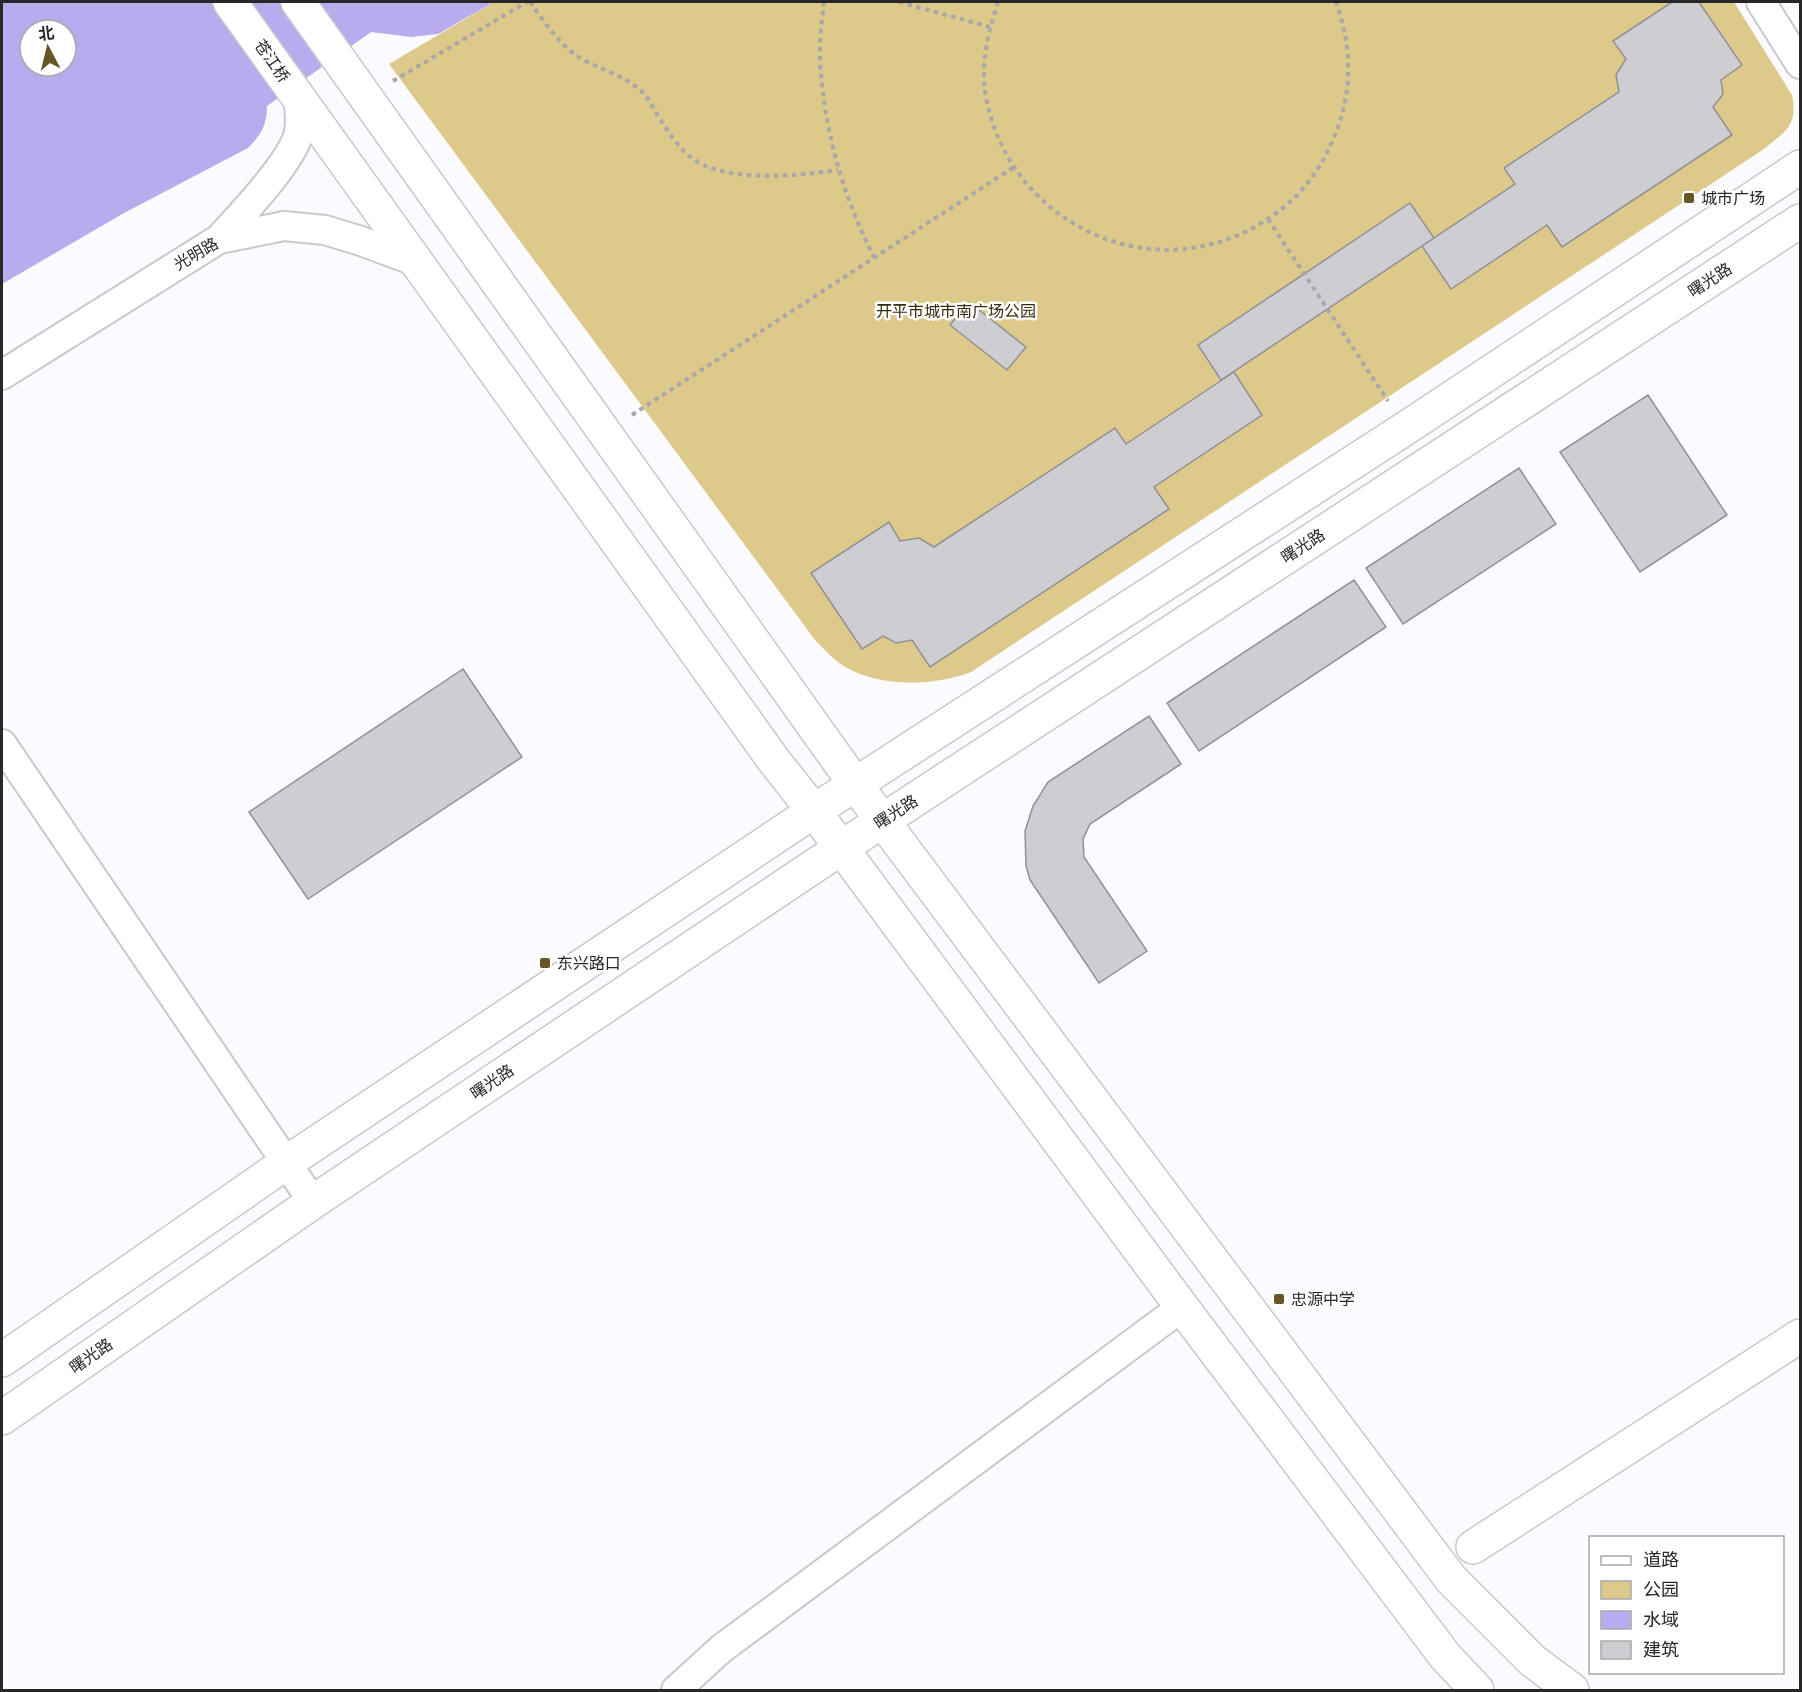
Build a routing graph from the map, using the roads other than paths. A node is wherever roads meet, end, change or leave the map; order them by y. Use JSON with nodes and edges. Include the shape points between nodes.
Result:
{"nodes":[{"id":1,"x":230,"y":2,"type":"edge"},
{"id":2,"x":298,"y":2,"type":"edge"},
{"id":3,"x":1761,"y":2,"type":"edge"},
{"id":4,"x":1800,"y":64,"type":"edge"},
{"id":5,"x":307,"y":110,"type":"junction"},
{"id":6,"x":1800,"y":167,"type":"edge"},
{"id":7,"x":1800,"y":221,"type":"edge"},
{"id":8,"x":219,"y":239,"type":"junction"},
{"id":9,"x":415,"y":261,"type":"junction"},
{"id":10,"x":2,"y":375,"type":"edge"},
{"id":11,"x":2,"y":744,"type":"edge"},
{"id":12,"x":855,"y":784,"type":"junction"},
{"id":13,"x":814,"y":811,"type":"junction"},
{"id":14,"x":883,"y":821,"type":"junction"},
{"id":15,"x":841,"y":849,"type":"junction"},
{"id":16,"x":286,"y":1163,"type":"junction"},
{"id":17,"x":313,"y":1202,"type":"junction"},
{"id":18,"x":1182,"y":1307,"type":"junction"},
{"id":19,"x":1800,"y":1336,"type":"edge"},
{"id":20,"x":2,"y":1360,"type":"edge"},
{"id":21,"x":2,"y":1418,"type":"edge"},
{"id":22,"x":1473,"y":1547,"type":"dead end"},
{"id":23,"x":676,"y":1690,"type":"edge"},
{"id":24,"x":1477,"y":1690,"type":"edge"},
{"id":25,"x":1572,"y":1690,"type":"edge"}],
"edges":[{"from":1,"to":5,"type":"street","name":"苍江桥"},
{"from":2,"to":12,"type":"street"},
{"from":3,"to":4,"type":"street"},
{"from":5,"to":8,"type":"street","via":[[289,154]]},
{"from":5,"to":9,"type":"street","name":"苍江桥"},
{"from":6,"to":12,"type":"street","via":[[1406,428]]},
{"from":7,"to":14,"type":"street","name":"曙光路"},
{"from":8,"to":9,"type":"street","name":"光明路","via":[[284,226],[325,230]]},
{"from":8,"to":10,"type":"street","name":"光明路"},
{"from":9,"to":13,"type":"street","name":"苍江桥"},
{"from":11,"to":16,"type":"street"},
{"from":12,"to":13,"type":"street"},
{"from":12,"to":14,"type":"street"},
{"from":13,"to":15,"type":"street","name":"苍江桥"},
{"from":13,"to":16,"type":"street"},
{"from":14,"to":15,"type":"street","name":"曙光路"},
{"from":14,"to":25,"type":"street","via":[[1451,1579],[1533,1661]]},
{"from":15,"to":17,"type":"street","name":"曙光路"},
{"from":15,"to":18,"type":"street","name":"苍江桥"},
{"from":16,"to":17,"type":"street"},
{"from":16,"to":20,"type":"street"},
{"from":17,"to":21,"type":"street","name":"曙光路"},
{"from":18,"to":23,"type":"street","via":[[721,1649]]},
{"from":18,"to":24,"type":"street","name":"苍江桥","via":[[1445,1656]]},
{"from":19,"to":22,"type":"street"}]}
